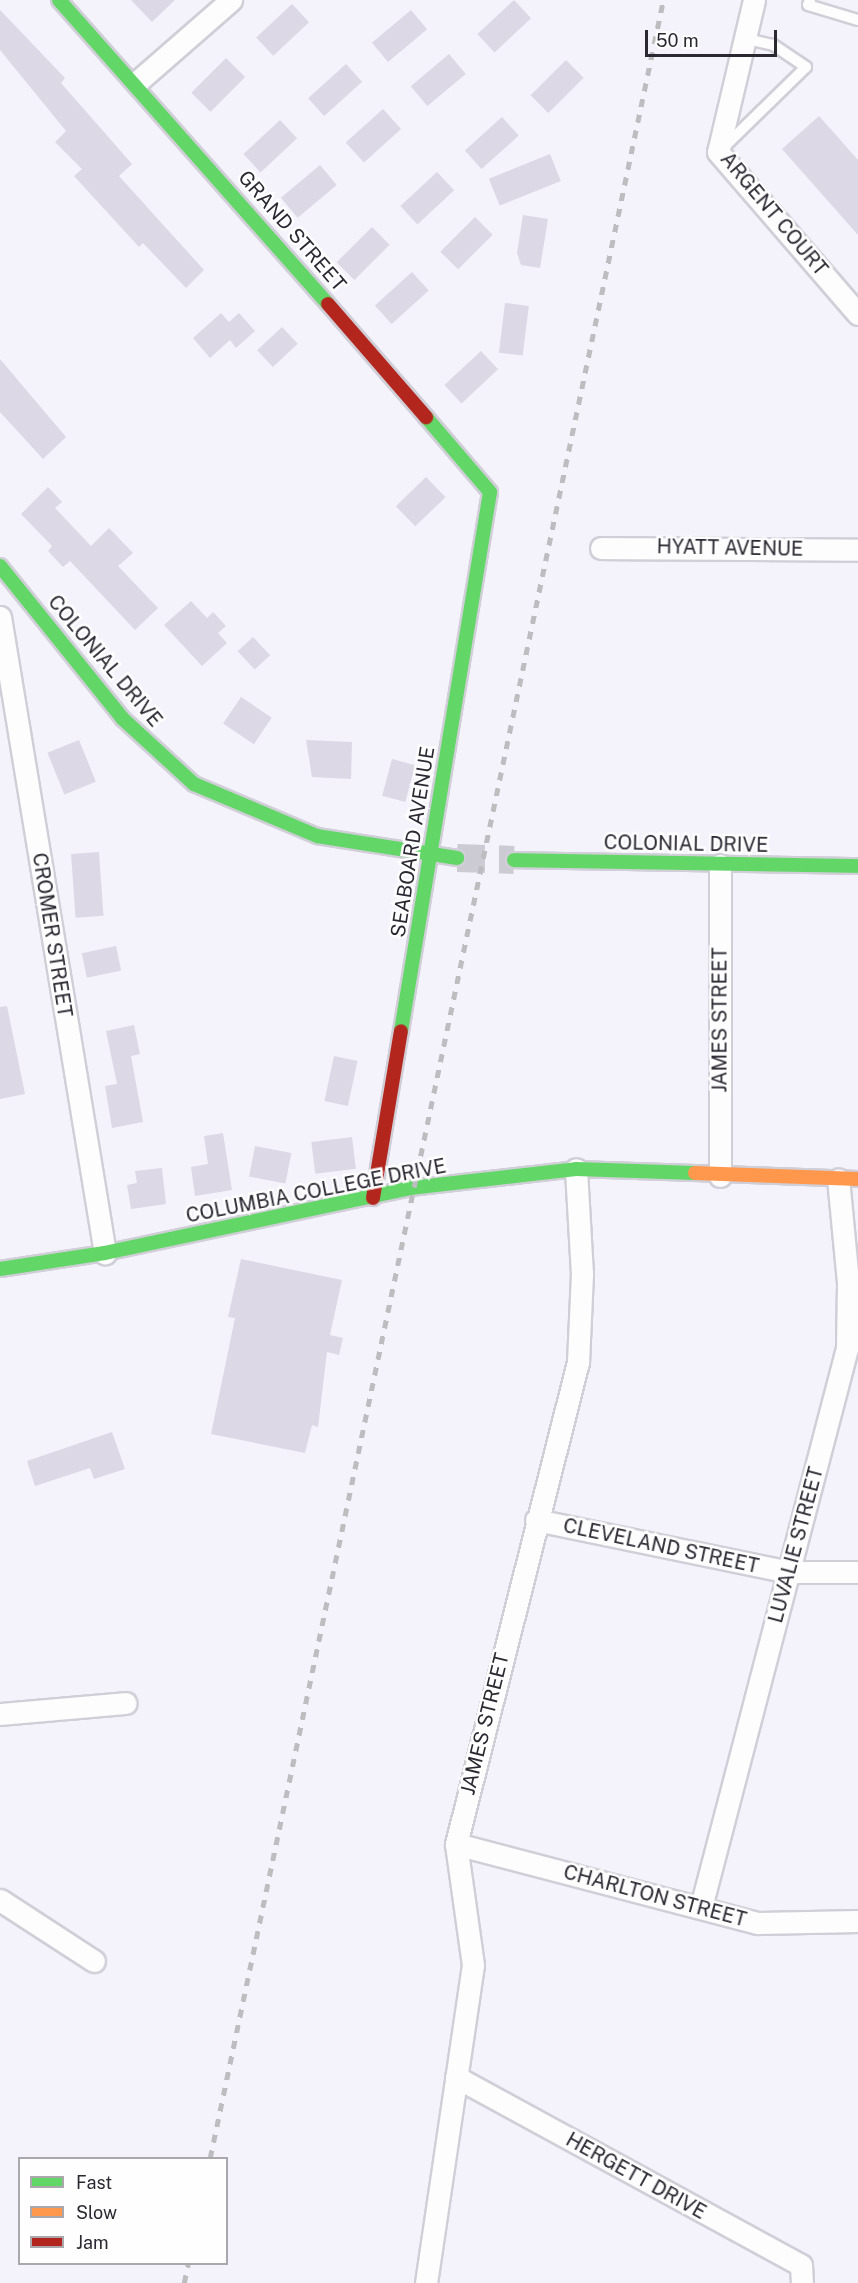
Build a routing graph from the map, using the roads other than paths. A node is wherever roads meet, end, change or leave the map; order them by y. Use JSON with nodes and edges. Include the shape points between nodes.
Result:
{"nodes":[{"id":1,"x":59,"y":0,"type":"edge"},
{"id":2,"x":231,"y":0,"type":"edge"},
{"id":3,"x":754,"y":0,"type":"edge"},
{"id":4,"x":810,"y":0,"type":"edge"},
{"id":5,"x":858,"y":20,"type":"edge"},
{"id":6,"x":747,"y":39,"type":"junction"},
{"id":7,"x":137,"y":82,"type":"junction"},
{"id":8,"x":718,"y":152,"type":"junction"},
{"id":9,"x":858,"y":314,"type":"edge"},
{"id":10,"x":490,"y":492,"type":"joint"},
{"id":11,"x":601,"y":548,"type":"dead end"},
{"id":12,"x":858,"y":550,"type":"edge"},
{"id":13,"x":0,"y":566,"type":"edge"},
{"id":14,"x":0,"y":617,"type":"edge"},
{"id":15,"x":430,"y":857,"type":"junction"},
{"id":16,"x":457,"y":858,"type":"tunnel mouth"},
{"id":17,"x":514,"y":860,"type":"tunnel mouth"},
{"id":18,"x":720,"y":865,"type":"junction"},
{"id":19,"x":858,"y":866,"type":"edge"},
{"id":20,"x":576,"y":1169,"type":"junction"},
{"id":21,"x":720,"y":1176,"type":"junction"},
{"id":22,"x":848,"y":1179,"type":"edge"},
{"id":23,"x":373,"y":1198,"type":"junction"},
{"id":24,"x":105,"y":1253,"type":"junction"},
{"id":25,"x":0,"y":1269,"type":"edge"},
{"id":26,"x":536,"y":1520,"type":"junction"},
{"id":27,"x":789,"y":1572,"type":"junction"},
{"id":28,"x":858,"y":1572,"type":"edge"},
{"id":29,"x":126,"y":1703,"type":"dead end"},
{"id":30,"x":0,"y":1714,"type":"edge"},
{"id":31,"x":456,"y":1844,"type":"junction"},
{"id":32,"x":0,"y":1900,"type":"edge"},
{"id":33,"x":701,"y":1906,"type":"junction"},
{"id":34,"x":858,"y":1921,"type":"edge"},
{"id":35,"x":94,"y":1961,"type":"dead end"},
{"id":36,"x":456,"y":2077,"type":"junction"},
{"id":37,"x":426,"y":2283,"type":"edge"},
{"id":38,"x":802,"y":2283,"type":"edge"}],
"edges":[{"from":1,"to":7,"type":"street","name":"GRAND STREET"},
{"from":2,"to":7,"type":"street"},
{"from":3,"to":6,"type":"street","name":"ARGENT COURT"},
{"from":4,"to":5,"type":"lane","via":[[808,4]]},
{"from":6,"to":8,"type":"street","name":"ARGENT COURT"},
{"from":6,"to":8,"type":"lane","via":[[773,45],[806,67]]},
{"from":7,"to":10,"type":"street","name":"GRAND STREET"},
{"from":8,"to":9,"type":"street","name":"ARGENT COURT"},
{"from":10,"to":15,"type":"street","name":"SEABOARD AVENUE"},
{"from":11,"to":12,"type":"street","name":"HYATT AVENUE"},
{"from":13,"to":15,"type":"street","name":"COLONIAL DRIVE","via":[[123,719],[194,784],[317,836]]},
{"from":14,"to":24,"type":"street","name":"CROMER STREET"},
{"from":15,"to":16,"type":"street","name":"COLONIAL DRIVE"},
{"from":15,"to":23,"type":"street","name":"SEABOARD AVENUE"},
{"from":17,"to":18,"type":"street","name":"COLONIAL DRIVE"},
{"from":18,"to":19,"type":"street","name":"COLONIAL DRIVE"},
{"from":18,"to":21,"type":"street","name":"JAMES STREET"},
{"from":20,"to":21,"type":"street","name":"COLUMBIA COLLEGE DRIVE"},
{"from":20,"to":23,"type":"street","name":"COLUMBIA COLLEGE DRIVE","via":[[410,1188]]},
{"from":20,"to":26,"type":"street","name":"JAMES STREET","via":[[582,1274],[578,1362]]},
{"from":21,"to":22,"type":"street","name":"COLUMBIA COLLEGE DRIVE"},
{"from":22,"to":27,"type":"street","name":"LUVALIE STREET","via":[[847,1348]]},
{"from":23,"to":24,"type":"street","name":"COLUMBIA COLLEGE DRIVE"},
{"from":24,"to":25,"type":"street","name":"COLUMBIA COLLEGE DRIVE"},
{"from":26,"to":27,"type":"street","name":"CLEVELAND STREET"},
{"from":26,"to":31,"type":"street","name":"JAMES STREET"},
{"from":27,"to":28,"type":"street","name":"CLEVELAND STREET"},
{"from":27,"to":33,"type":"street","name":"LUVALIE STREET"},
{"from":29,"to":30,"type":"street"},
{"from":31,"to":33,"type":"street","name":"CHARLTON STREET"},
{"from":31,"to":36,"type":"street","name":"JAMES STREET","via":[[473,1965]]},
{"from":32,"to":35,"type":"street"},
{"from":33,"to":34,"type":"street","name":"CHARLTON STREET","via":[[758,1923]]},
{"from":36,"to":37,"type":"street","name":"JAMES STREET"},
{"from":36,"to":38,"type":"street","name":"HERGETT DRIVE","via":[[801,2265]]}]}
